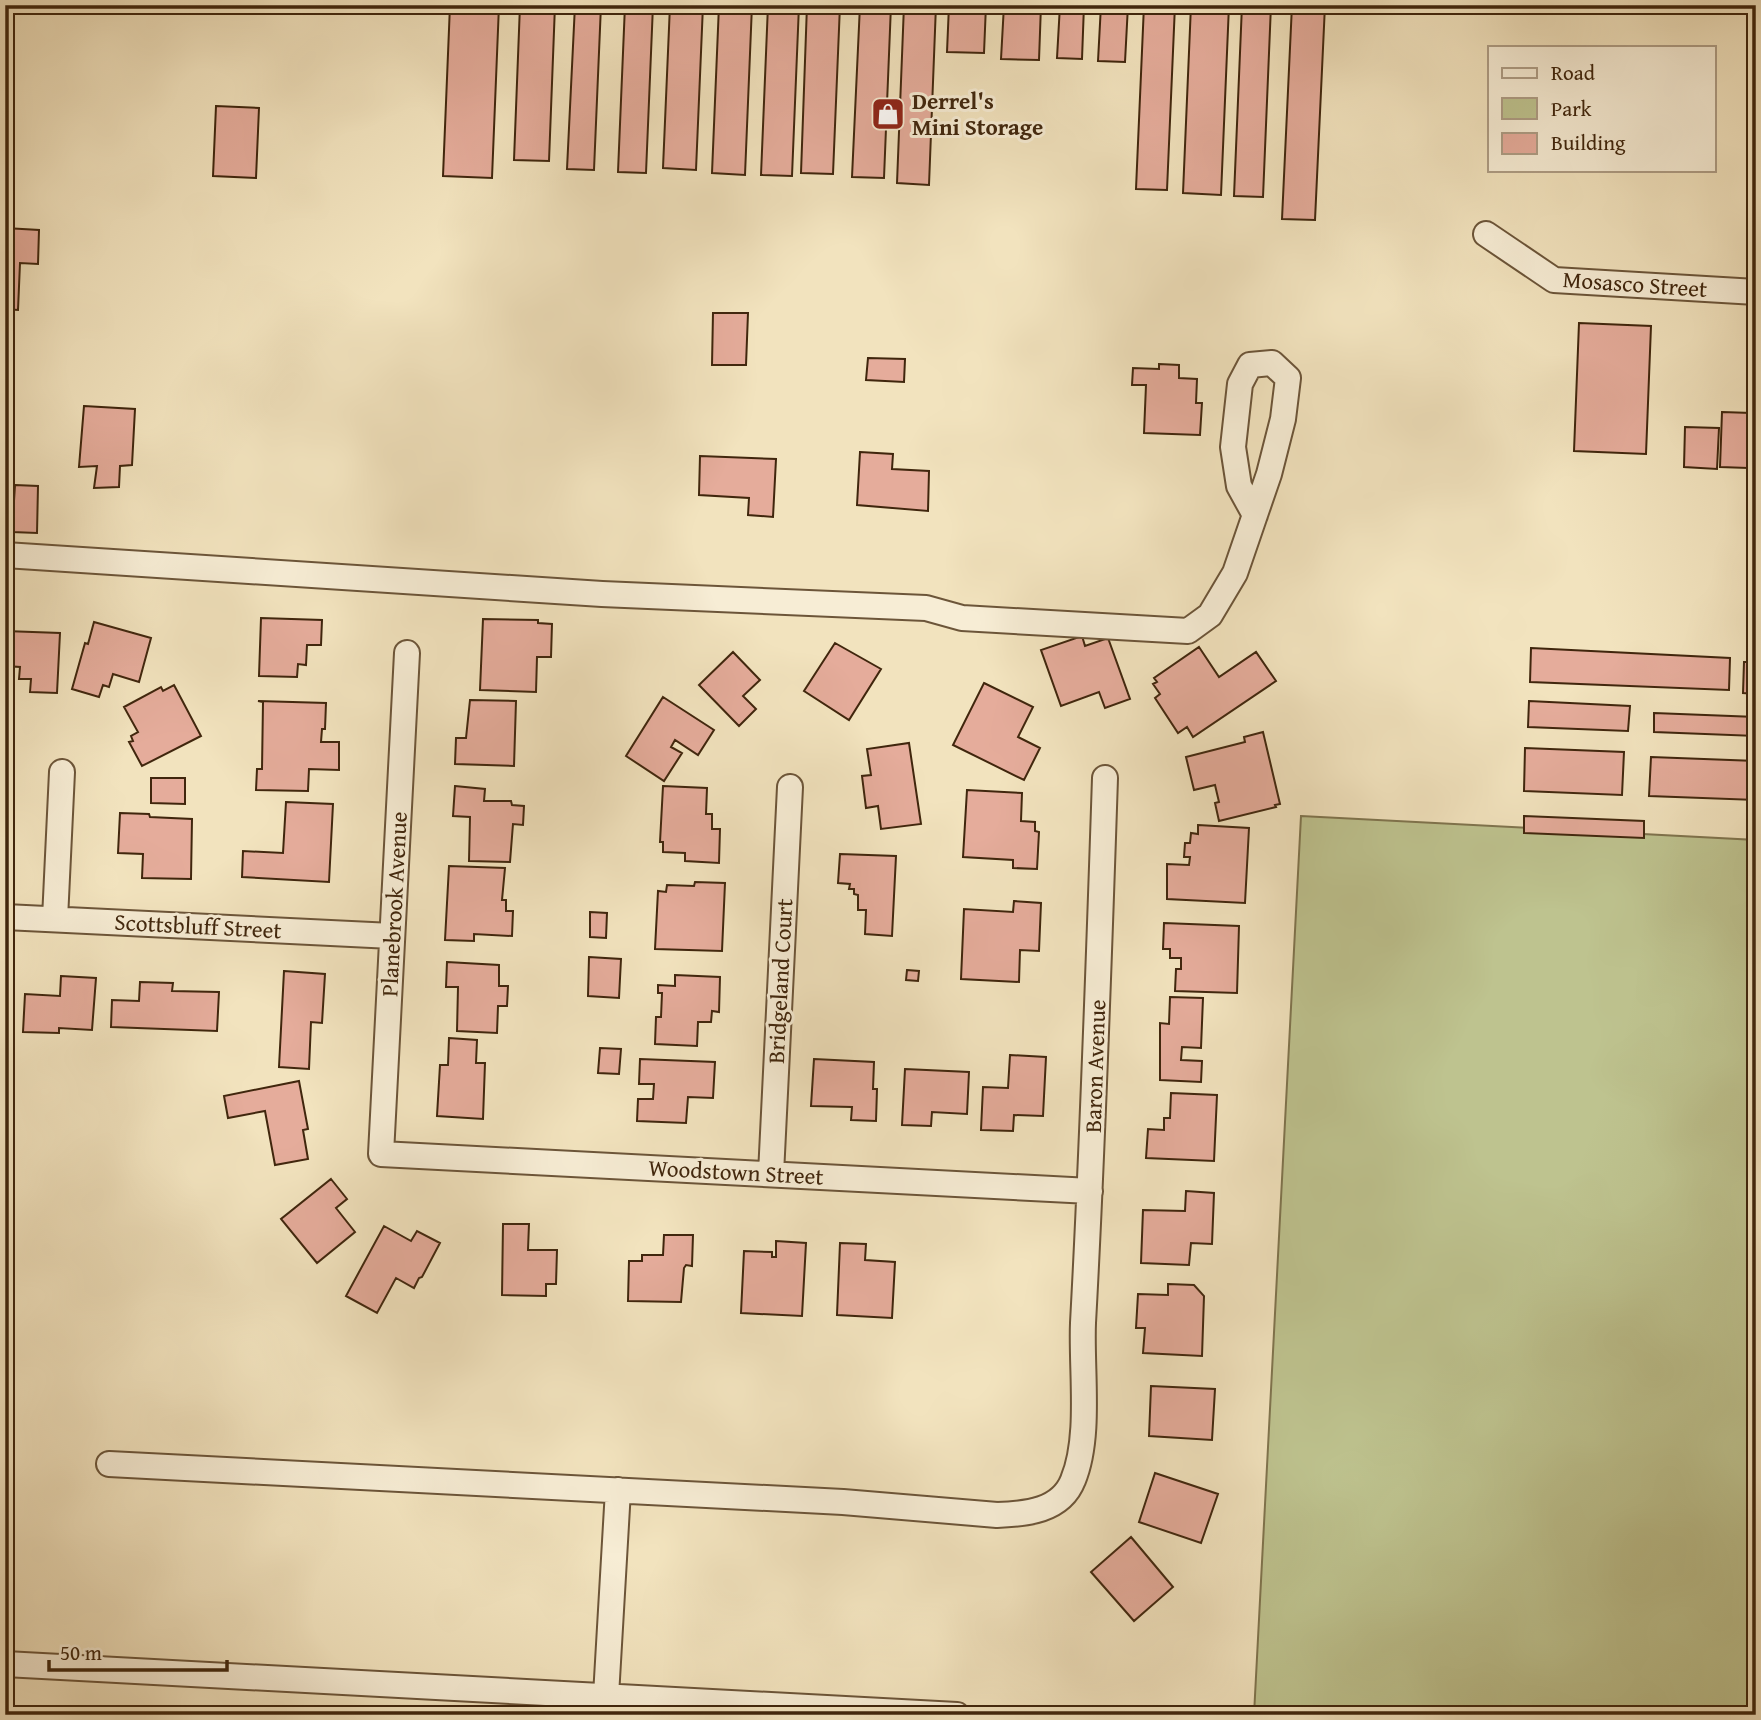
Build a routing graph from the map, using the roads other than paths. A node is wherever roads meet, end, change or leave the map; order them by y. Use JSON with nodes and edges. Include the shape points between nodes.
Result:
{"nodes":[{"id":1,"x":1486,"y":234,"type":"dead end"},
{"id":2,"x":1756,"y":292,"type":"edge"},
{"id":3,"x":1255,"y":514,"type":"junction"},
{"id":4,"x":5,"y":555,"type":"edge"},
{"id":5,"x":407,"y":653,"type":"dead end"},
{"id":6,"x":62,"y":772,"type":"dead end"},
{"id":7,"x":1105,"y":778,"type":"dead end"},
{"id":8,"x":790,"y":787,"type":"dead end"},
{"id":9,"x":5,"y":917,"type":"edge"},
{"id":10,"x":55,"y":919,"type":"junction"},
{"id":11,"x":392,"y":936,"type":"junction"},
{"id":12,"x":381,"y":1154,"type":"joint"},
{"id":13,"x":771,"y":1174,"type":"junction"},
{"id":14,"x":1090,"y":1191,"type":"junction"},
{"id":15,"x":110,"y":1464,"type":"dead end"},
{"id":16,"x":618,"y":1490,"type":"junction"},
{"id":17,"x":5,"y":1664,"type":"edge"},
{"id":18,"x":606,"y":1696,"type":"junction"},
{"id":19,"x":807,"y":1711,"type":"edge"},
{"id":20,"x":957,"y":1715,"type":"edge"}],
"edges":[{"from":1,"to":2,"type":"street","name":"Mosasco Street","via":[[1554,280]]},
{"from":3,"to":3,"type":"street","via":[[1283,419],[1288,378],[1272,363],[1250,365],[1240,384],[1233,447],[1239,486]]},
{"from":3,"to":4,"type":"street","via":[[1235,573],[1210,615],[1188,631],[962,618],[926,608],[601,594]]},
{"from":5,"to":11,"type":"street","name":"Planebrook Avenue"},
{"from":6,"to":10,"type":"street"},
{"from":7,"to":14,"type":"street","name":"Baron Avenue"},
{"from":8,"to":13,"type":"street","name":"Bridgeland Court"},
{"from":9,"to":10,"type":"street","name":"Scottsbluff Street"},
{"from":10,"to":11,"type":"street","name":"Scottsbluff Street"},
{"from":11,"to":12,"type":"street","name":"Planebrook Avenue"},
{"from":12,"to":13,"type":"street","name":"Woodstown Street"},
{"from":13,"to":14,"type":"street","name":"Woodstown Street"},
{"from":14,"to":16,"type":"street","name":"Baron Avenue","via":[[1081,1454],[1063,1497],[1044,1508],[997,1516]]},
{"from":15,"to":16,"type":"street","name":"Baron Avenue"},
{"from":16,"to":18,"type":"street"},
{"from":17,"to":18,"type":"street"},
{"from":18,"to":19,"type":"street"},
{"from":19,"to":20,"type":"street"}]}
